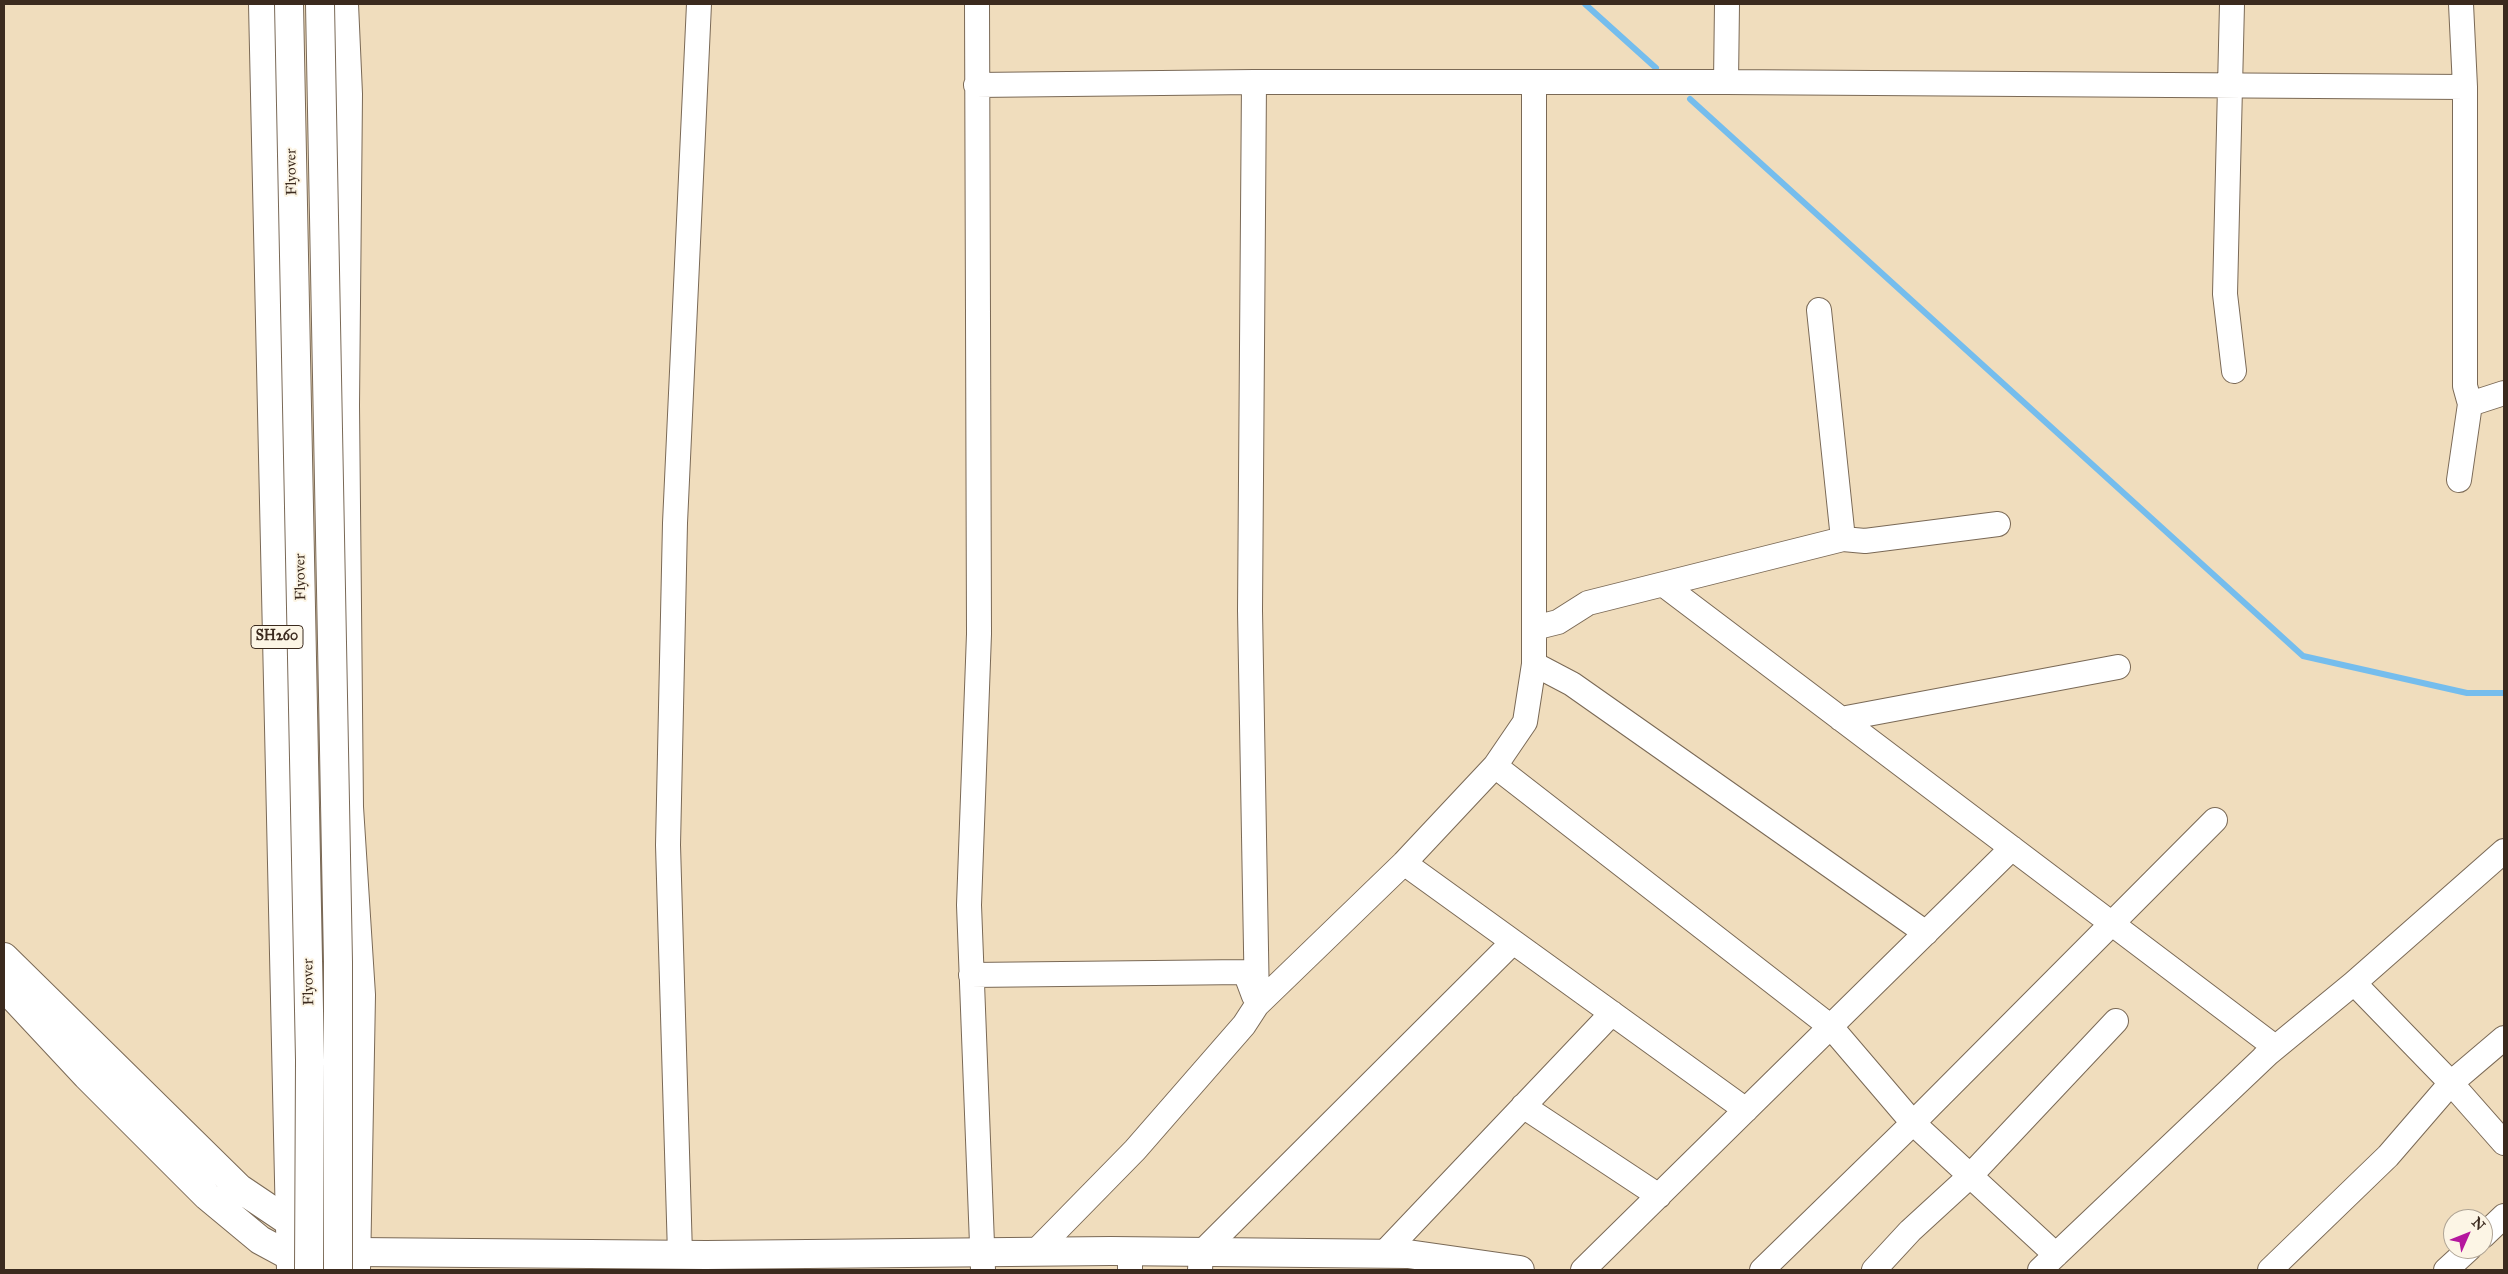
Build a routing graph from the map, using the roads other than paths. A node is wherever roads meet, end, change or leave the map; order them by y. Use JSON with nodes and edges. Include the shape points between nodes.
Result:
{"nodes":[{"id":1,"x":263,"y":4,"type":"edge"},
{"id":2,"x":289,"y":4,"type":"edge"},
{"id":3,"x":320,"y":4,"type":"edge"},
{"id":4,"x":344,"y":4,"type":"edge"},
{"id":5,"x":699,"y":4,"type":"edge"},
{"id":6,"x":977,"y":4,"type":"edge"},
{"id":7,"x":1726,"y":4,"type":"edge"},
{"id":8,"x":2232,"y":4,"type":"edge"},
{"id":9,"x":2461,"y":4,"type":"edge"},
{"id":10,"x":1254,"y":82,"type":"junction"},
{"id":11,"x":1726,"y":82,"type":"junction"},
{"id":12,"x":1534,"y":83,"type":"junction"},
{"id":13,"x":2229,"y":84,"type":"junction"},
{"id":14,"x":976,"y":85,"type":"junction"},
{"id":15,"x":2465,"y":88,"type":"junction"},
{"id":16,"x":1819,"y":310,"type":"dead end"},
{"id":17,"x":2234,"y":371,"type":"dead end"},
{"id":18,"x":2504,"y":393,"type":"edge"},
{"id":19,"x":2470,"y":404,"type":"junction"},
{"id":20,"x":2459,"y":480,"type":"dead end"},
{"id":21,"x":1998,"y":524,"type":"dead end"},
{"id":22,"x":1843,"y":539,"type":"junction"},
{"id":23,"x":1664,"y":585,"type":"junction"},
{"id":24,"x":1534,"y":628,"type":"junction"},
{"id":25,"x":1534,"y":664,"type":"junction"},
{"id":26,"x":2118,"y":666,"type":"dead end"},
{"id":27,"x":1841,"y":719,"type":"junction"},
{"id":28,"x":1495,"y":766,"type":"junction"},
{"id":29,"x":2215,"y":820,"type":"dead end"},
{"id":30,"x":2012,"y":848,"type":"junction"},
{"id":31,"x":2504,"y":851,"type":"edge"},
{"id":32,"x":1404,"y":863,"type":"junction"},
{"id":33,"x":2113,"y":924,"type":"junction"},
{"id":34,"x":1926,"y":934,"type":"junction"},
{"id":35,"x":1513,"y":942,"type":"junction"},
{"id":36,"x":4,"y":957,"type":"edge"},
{"id":37,"x":971,"y":975,"type":"junction"},
{"id":38,"x":2354,"y":983,"type":"junction"},
{"id":39,"x":4,"y":987,"type":"edge"},
{"id":40,"x":1257,"y":1005,"type":"junction"},
{"id":41,"x":1612,"y":1013,"type":"junction"},
{"id":42,"x":2116,"y":1021,"type":"dead end"},
{"id":43,"x":1831,"y":1027,"type":"junction"},
{"id":44,"x":2504,"y":1038,"type":"edge"},
{"id":45,"x":2264,"y":1058,"type":"junction"},
{"id":46,"x":2451,"y":1084,"type":"junction"},
{"id":47,"x":1524,"y":1106,"type":"junction"},
{"id":48,"x":1746,"y":1110,"type":"junction"},
{"id":49,"x":1913,"y":1123,"type":"junction"},
{"id":50,"x":2504,"y":1143,"type":"edge"},
{"id":51,"x":1970,"y":1176,"type":"junction"},
{"id":52,"x":1659,"y":1196,"type":"junction"},
{"id":53,"x":2504,"y":1216,"type":"edge"},
{"id":54,"x":291,"y":1223,"type":"junction"},
{"id":55,"x":2493,"y":1226,"type":"edge"},
{"id":56,"x":1384,"y":1253,"type":"junction"},
{"id":57,"x":680,"y":1254,"type":"junction"},
{"id":58,"x":1049,"y":1258,"type":"edge"},
{"id":59,"x":2458,"y":1259,"type":"edge"},
{"id":60,"x":982,"y":1261,"type":"edge"},
{"id":61,"x":1130,"y":1261,"type":"edge"},
{"id":62,"x":545,"y":1262,"type":"edge"},
{"id":63,"x":1200,"y":1262,"type":"edge"},
{"id":64,"x":2048,"y":1263,"type":"edge"},
{"id":65,"x":351,"y":1264,"type":"edge"},
{"id":66,"x":297,"y":1266,"type":"edge"},
{"id":67,"x":319,"y":1270,"type":"edge"},
{"id":68,"x":1520,"y":1270,"type":"edge"},
{"id":69,"x":1583,"y":1270,"type":"edge"},
{"id":70,"x":1762,"y":1270,"type":"edge"},
{"id":71,"x":1874,"y":1270,"type":"edge"},
{"id":72,"x":2270,"y":1270,"type":"edge"},
{"id":73,"x":2446,"y":1270,"type":"edge"}],
"edges":[{"from":1,"to":54,"type":"main road","number":"SH260"},
{"from":2,"to":66,"type":"main road","name":"Flyover","number":"SH260","bridge":true,"via":[[310,1060]]},
{"from":3,"to":65,"type":"main road","name":"Flyover","bridge":true,"via":[[338,952]]},
{"from":4,"to":65,"type":"main road","via":[[348,94],[349,807],[360,995]]},
{"from":5,"to":57,"type":"street","via":[[675,523],[668,845]]},
{"from":6,"to":14,"type":"street"},
{"from":7,"to":11,"type":"street"},
{"from":8,"to":13,"type":"street"},
{"from":9,"to":15,"type":"street"},
{"from":10,"to":12,"type":"street"},
{"from":10,"to":14,"type":"street"},
{"from":10,"to":40,"type":"street","via":[[1250,610]]},
{"from":11,"to":12,"type":"street"},
{"from":11,"to":13,"type":"street"},
{"from":12,"to":24,"type":"street"},
{"from":13,"to":15,"type":"street"},
{"from":13,"to":17,"type":"street","via":[[2225,294]]},
{"from":14,"to":37,"type":"street","via":[[979,634],[969,905]]},
{"from":15,"to":19,"type":"street","via":[[2465,386]]},
{"from":16,"to":22,"type":"street"},
{"from":18,"to":19,"type":"street"},
{"from":19,"to":20,"type":"street"},
{"from":21,"to":22,"type":"street","via":[[1865,541]]},
{"from":22,"to":23,"type":"street"},
{"from":23,"to":24,"type":"street","via":[[1588,603],[1558,622]]},
{"from":23,"to":27,"type":"street"},
{"from":24,"to":25,"type":"street"},
{"from":25,"to":28,"type":"street","via":[[1525,722]]},
{"from":25,"to":34,"type":"street","via":[[1572,684]]},
{"from":26,"to":27,"type":"street"},
{"from":27,"to":30,"type":"street"},
{"from":28,"to":32,"type":"street"},
{"from":28,"to":43,"type":"street"},
{"from":29,"to":33,"type":"street"},
{"from":30,"to":33,"type":"street"},
{"from":30,"to":34,"type":"street"},
{"from":31,"to":38,"type":"street"},
{"from":32,"to":35,"type":"street"},
{"from":32,"to":40,"type":"street"},
{"from":33,"to":45,"type":"street","via":[[2275,1047]]},
{"from":33,"to":49,"type":"street"},
{"from":34,"to":43,"type":"street"},
{"from":35,"to":41,"type":"street"},
{"from":35,"to":63,"type":"street"},
{"from":36,"to":54,"type":"main road","via":[[239,1188]]},
{"from":37,"to":40,"type":"street","via":[[1245,972]]},
{"from":37,"to":60,"type":"street"},
{"from":38,"to":45,"type":"street"},
{"from":38,"to":46,"type":"street"},
{"from":39,"to":66,"type":"main road","via":[[207,1196]]},
{"from":40,"to":58,"type":"street","via":[[1244,1025],[1135,1150]]},
{"from":41,"to":47,"type":"street"},
{"from":41,"to":48,"type":"street"},
{"from":42,"to":51,"type":"street"},
{"from":43,"to":48,"type":"street"},
{"from":43,"to":49,"type":"street"},
{"from":44,"to":46,"type":"street"},
{"from":45,"to":64,"type":"street"},
{"from":46,"to":50,"type":"street"},
{"from":46,"to":72,"type":"street","via":[[2388,1156]]},
{"from":47,"to":52,"type":"street"},
{"from":47,"to":56,"type":"street"},
{"from":48,"to":52,"type":"street"},
{"from":49,"to":51,"type":"street"},
{"from":49,"to":70,"type":"street"},
{"from":51,"to":64,"type":"street"},
{"from":51,"to":71,"type":"street","via":[[1910,1231]]},
{"from":52,"to":69,"type":"street"},
{"from":53,"to":55,"type":"street"},
{"from":54,"to":65,"type":"main road"},
{"from":54,"to":66,"type":"main road","number":"SH260"},
{"from":56,"to":63,"type":"main road"},
{"from":56,"to":68,"type":"main road"},
{"from":57,"to":60,"type":"main road"},
{"from":57,"to":62,"type":"main road"},
{"from":58,"to":60,"type":"main road"},
{"from":58,"to":61,"type":"main road"},
{"from":59,"to":73,"type":"street"},
{"from":61,"to":63,"type":"main road"},
{"from":62,"to":65,"type":"main road"},
{"from":66,"to":67,"type":"main road"}]}
